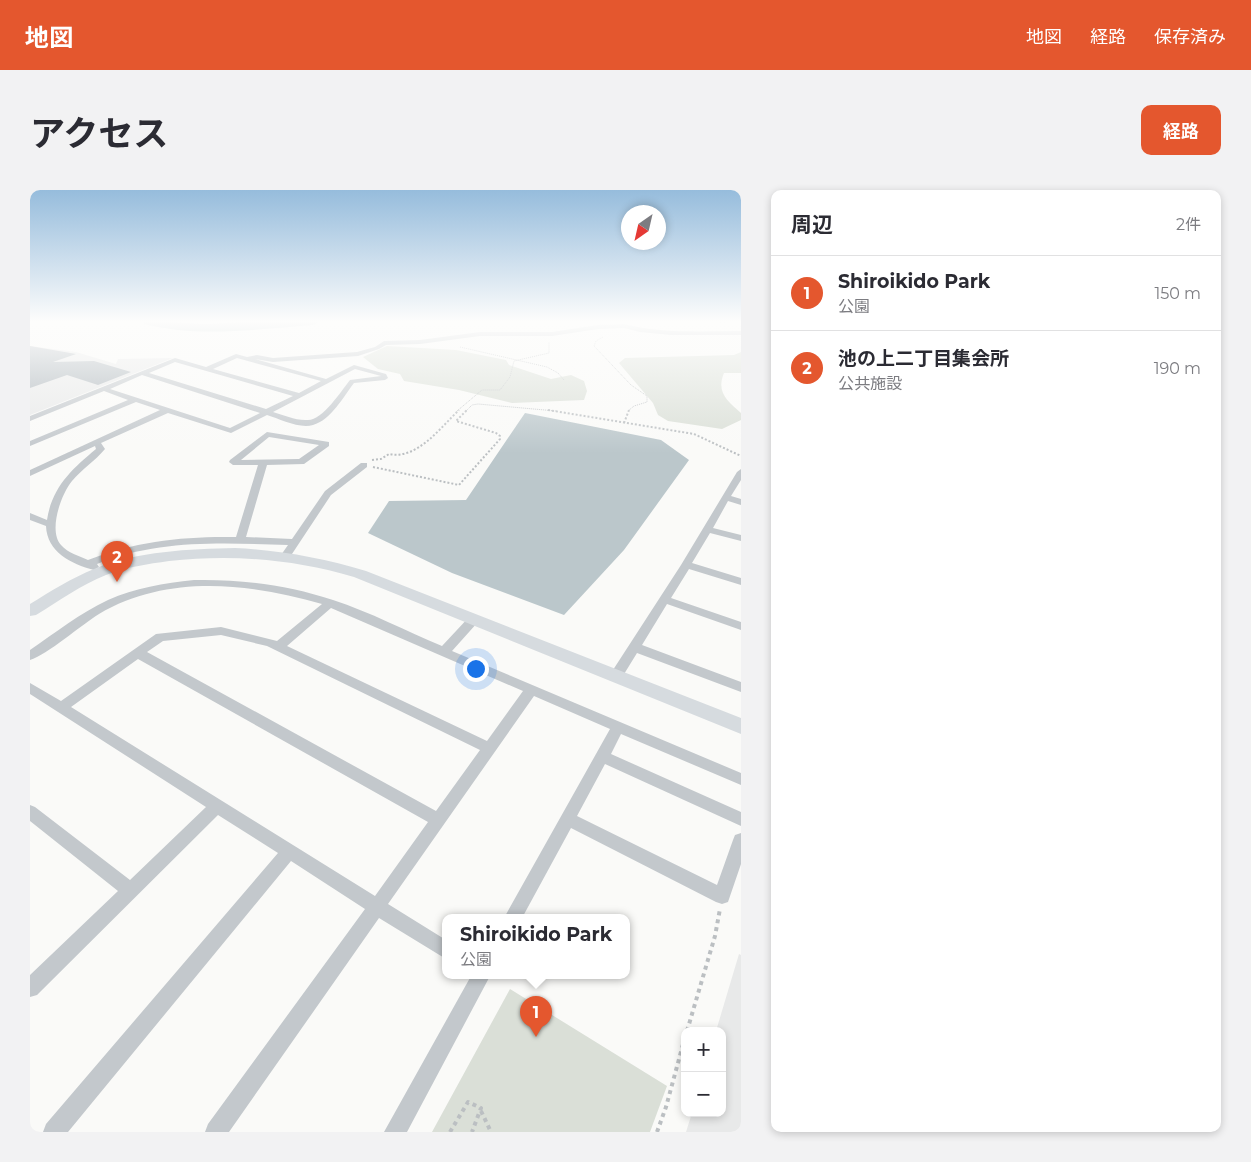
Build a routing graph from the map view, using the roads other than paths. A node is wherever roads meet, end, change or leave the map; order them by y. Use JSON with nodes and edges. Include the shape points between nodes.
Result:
{"nodes":[{"id":1,"x":162,"y":365,"type":"edge"},
{"id":2,"x":192,"y":365,"type":"edge"},
{"id":3,"x":215,"y":365,"type":"edge"},
{"id":4,"x":270,"y":365,"type":"edge"},
{"id":5,"x":206,"y":369,"type":"junction"},
{"id":6,"x":142,"y":373,"type":"junction"},
{"id":7,"x":327,"y":380,"type":"junction"},
{"id":8,"x":104,"y":388,"type":"junction"},
{"id":9,"x":299,"y":396,"type":"junction"},
{"id":10,"x":136,"y":399,"type":"junction"},
{"id":11,"x":167,"y":410,"type":"junction"},
{"id":12,"x":266,"y":412,"type":"junction"},
{"id":13,"x":30,"y":419,"type":"edge"},
{"id":14,"x":96,"y":442,"type":"junction"},
{"id":15,"x":30,"y":444,"type":"edge"},
{"id":16,"x":263,"y":463,"type":"junction"},
{"id":17,"x":364,"y":465,"type":"road end"},
{"id":18,"x":741,"y":472,"type":"edge"},
{"id":19,"x":30,"y":473,"type":"edge"},
{"id":20,"x":727,"y":498,"type":"junction"},
{"id":21,"x":741,"y":502,"type":"edge"},
{"id":22,"x":30,"y":516,"type":"edge"},
{"id":23,"x":51,"y":525,"type":"junction"},
{"id":24,"x":707,"y":528,"type":"junction"},
{"id":25,"x":741,"y":538,"type":"edge"},
{"id":26,"x":240,"y":540,"type":"junction"},
{"id":27,"x":290,"y":549,"type":"junction"},
{"id":28,"x":686,"y":565,"type":"junction"},
{"id":29,"x":94,"y":568,"type":"junction"},
{"id":30,"x":741,"y":582,"type":"edge"},
{"id":31,"x":665,"y":600,"type":"junction"},
{"id":32,"x":330,"y":603,"type":"junction"},
{"id":33,"x":30,"y":611,"type":"edge"},
{"id":34,"x":474,"y":620,"type":"junction"},
{"id":35,"x":741,"y":626,"type":"edge"},
{"id":36,"x":278,"y":647,"type":"junction"},
{"id":37,"x":634,"y":647,"type":"junction"},
{"id":38,"x":444,"y":652,"type":"junction"},
{"id":39,"x":138,"y":653,"type":"junction"},
{"id":40,"x":30,"y":656,"type":"edge"},
{"id":41,"x":616,"y":676,"type":"junction"},
{"id":42,"x":741,"y":687,"type":"edge"},
{"id":43,"x":30,"y":688,"type":"edge"},
{"id":44,"x":532,"y":690,"type":"junction"},
{"id":45,"x":61,"y":708,"type":"junction"},
{"id":46,"x":741,"y":726,"type":"edge"},
{"id":47,"x":618,"y":727,"type":"junction"},
{"id":48,"x":489,"y":748,"type":"junction"},
{"id":49,"x":602,"y":756,"type":"junction"},
{"id":50,"x":741,"y":780,"type":"edge"},
{"id":51,"x":217,"y":806,"type":"junction"},
{"id":52,"x":30,"y":812,"type":"edge"},
{"id":53,"x":568,"y":819,"type":"junction"},
{"id":54,"x":741,"y":819,"type":"edge"},
{"id":55,"x":438,"y":820,"type":"junction"},
{"id":56,"x":741,"y":840,"type":"edge"},
{"id":57,"x":289,"y":852,"type":"junction"},
{"id":58,"x":130,"y":890,"type":"junction"},
{"id":59,"x":376,"y":906,"type":"junction"},
{"id":60,"x":515,"y":914,"type":"edge"},
{"id":61,"x":442,"y":947,"type":"edge"},
{"id":62,"x":479,"y":979,"type":"edge"},
{"id":63,"x":33,"y":981,"type":"edge"},
{"id":64,"x":54,"y":1132,"type":"edge"},
{"id":65,"x":216,"y":1132,"type":"edge"},
{"id":66,"x":394,"y":1132,"type":"edge"}],
"edges":[{"from":1,"to":6,"type":"street"},
{"from":2,"to":5,"type":"street"},
{"from":3,"to":5,"type":"street"},
{"from":4,"to":7,"type":"street"},
{"from":5,"to":9,"type":"street"},
{"from":6,"to":8,"type":"street"},
{"from":6,"to":12,"type":"street"},
{"from":7,"to":9,"type":"street"},
{"from":7,"to":12,"type":"street","via":[[354,367],[385,378],[352,381],[328,412],[312,423]]},
{"from":8,"to":10,"type":"street"},
{"from":8,"to":13,"type":"street"},
{"from":9,"to":12,"type":"street"},
{"from":10,"to":11,"type":"street"},
{"from":10,"to":15,"type":"street"},
{"from":11,"to":12,"type":"street","via":[[231,431]]},
{"from":11,"to":14,"type":"street"},
{"from":14,"to":19,"type":"street"},
{"from":14,"to":23,"type":"street","via":[[101,449],[72,473],[60,489]]},
{"from":16,"to":16,"type":"street","via":[[232,462],[268,434],[326,444],[301,462]]},
{"from":16,"to":26,"type":"street"},
{"from":17,"to":27,"type":"street","via":[[328,493]]},
{"from":18,"to":20,"type":"street"},
{"from":20,"to":21,"type":"street"},
{"from":20,"to":24,"type":"street"},
{"from":22,"to":23,"type":"street"},
{"from":23,"to":29,"type":"street","via":[[53,542],[58,548]]},
{"from":24,"to":25,"type":"street"},
{"from":24,"to":28,"type":"street"},
{"from":26,"to":27,"type":"street"},
{"from":26,"to":29,"type":"street","via":[[167,543],[135,548],[100,559]]},
{"from":27,"to":29,"type":"street","via":[[184,555]]},
{"from":27,"to":34,"type":"street"},
{"from":28,"to":30,"type":"street"},
{"from":28,"to":31,"type":"street"},
{"from":29,"to":33,"type":"street"},
{"from":31,"to":35,"type":"street"},
{"from":31,"to":37,"type":"street"},
{"from":32,"to":36,"type":"street"},
{"from":32,"to":38,"type":"street"},
{"from":32,"to":40,"type":"street","via":[[259,585],[228,582],[173,586],[113,602]]},
{"from":34,"to":38,"type":"street"},
{"from":34,"to":41,"type":"street"},
{"from":36,"to":39,"type":"street","via":[[221,631],[160,637]]},
{"from":36,"to":48,"type":"street"},
{"from":37,"to":41,"type":"street"},
{"from":37,"to":42,"type":"street"},
{"from":38,"to":44,"type":"street"},
{"from":39,"to":45,"type":"street"},
{"from":39,"to":55,"type":"street"},
{"from":41,"to":46,"type":"street"},
{"from":43,"to":45,"type":"street"},
{"from":44,"to":47,"type":"street"},
{"from":44,"to":48,"type":"street"},
{"from":45,"to":51,"type":"street"},
{"from":47,"to":49,"type":"street"},
{"from":47,"to":50,"type":"street"},
{"from":48,"to":55,"type":"street"},
{"from":49,"to":53,"type":"street"},
{"from":49,"to":54,"type":"street"},
{"from":51,"to":57,"type":"street"},
{"from":51,"to":58,"type":"street"},
{"from":52,"to":58,"type":"street"},
{"from":53,"to":56,"type":"street","via":[[722,896]]},
{"from":53,"to":60,"type":"street"},
{"from":55,"to":59,"type":"street"},
{"from":57,"to":59,"type":"street"},
{"from":57,"to":64,"type":"street"},
{"from":58,"to":63,"type":"street"},
{"from":59,"to":61,"type":"street"},
{"from":59,"to":65,"type":"street"},
{"from":62,"to":66,"type":"street"}]}
